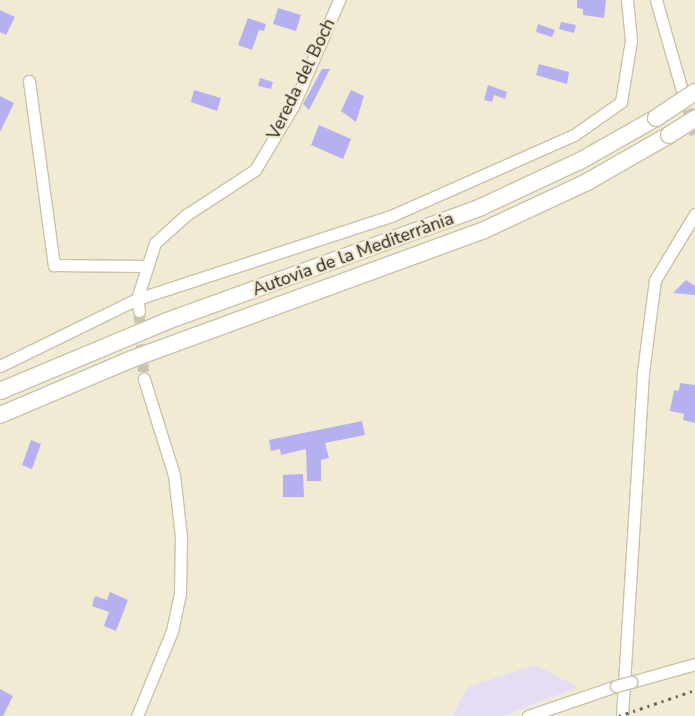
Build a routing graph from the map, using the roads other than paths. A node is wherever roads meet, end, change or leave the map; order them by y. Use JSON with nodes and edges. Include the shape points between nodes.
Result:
{"nodes":[{"id":1,"x":339,"y":0,"type":"edge"},
{"id":2,"x":627,"y":0,"type":"edge"},
{"id":3,"x":656,"y":0,"type":"edge"},
{"id":4,"x":29,"y":81,"type":"dead end"},
{"id":5,"x":688,"y":90,"type":"edge"},
{"id":6,"x":695,"y":118,"type":"edge"},
{"id":7,"x":695,"y":214,"type":"edge"},
{"id":8,"x":147,"y":266,"type":"junction"},
{"id":9,"x":137,"y":299,"type":"junction"},
{"id":10,"x":139,"y":311,"type":"tunnel mouth"},
{"id":11,"x":0,"y":366,"type":"edge"},
{"id":12,"x":144,"y":378,"type":"tunnel mouth"},
{"id":13,"x":0,"y":391,"type":"edge"},
{"id":14,"x":0,"y":415,"type":"edge"},
{"id":15,"x":695,"y":664,"type":"edge"},
{"id":16,"x":137,"y":716,"type":"edge"},
{"id":17,"x":528,"y":716,"type":"edge"},
{"id":18,"x":622,"y":716,"type":"edge"}],
"edges":[{"from":1,"to":8,"type":"street","name":"Vereda del Boch","via":[[293,106],[255,170],[186,215],[155,243]]},
{"from":2,"to":9,"type":"street","via":[[632,40],[621,102],[574,135],[391,216]]},
{"from":3,"to":5,"type":"street"},
{"from":4,"to":8,"type":"street","via":[[54,265]]},
{"from":5,"to":13,"type":"highway","name":"Autovia de la Mediterrània","bridge":true,"via":[[656,118],[580,161],[479,208],[167,321]]},
{"from":6,"to":14,"type":"highway","name":"Autovia de la Mediterrània","bridge":true,"via":[[587,182],[482,231],[132,358]]},
{"from":7,"to":18,"type":"street","via":[[655,280],[643,372]]},
{"from":8,"to":9,"type":"street","name":"Vereda del Boch"},
{"from":9,"to":10,"type":"street","name":"Vereda del Boch"},
{"from":9,"to":11,"type":"street"},
{"from":12,"to":16,"type":"street","via":[[174,475],[181,537],[180,593],[172,631]]},
{"from":15,"to":17,"type":"street","bridge":true}]}
